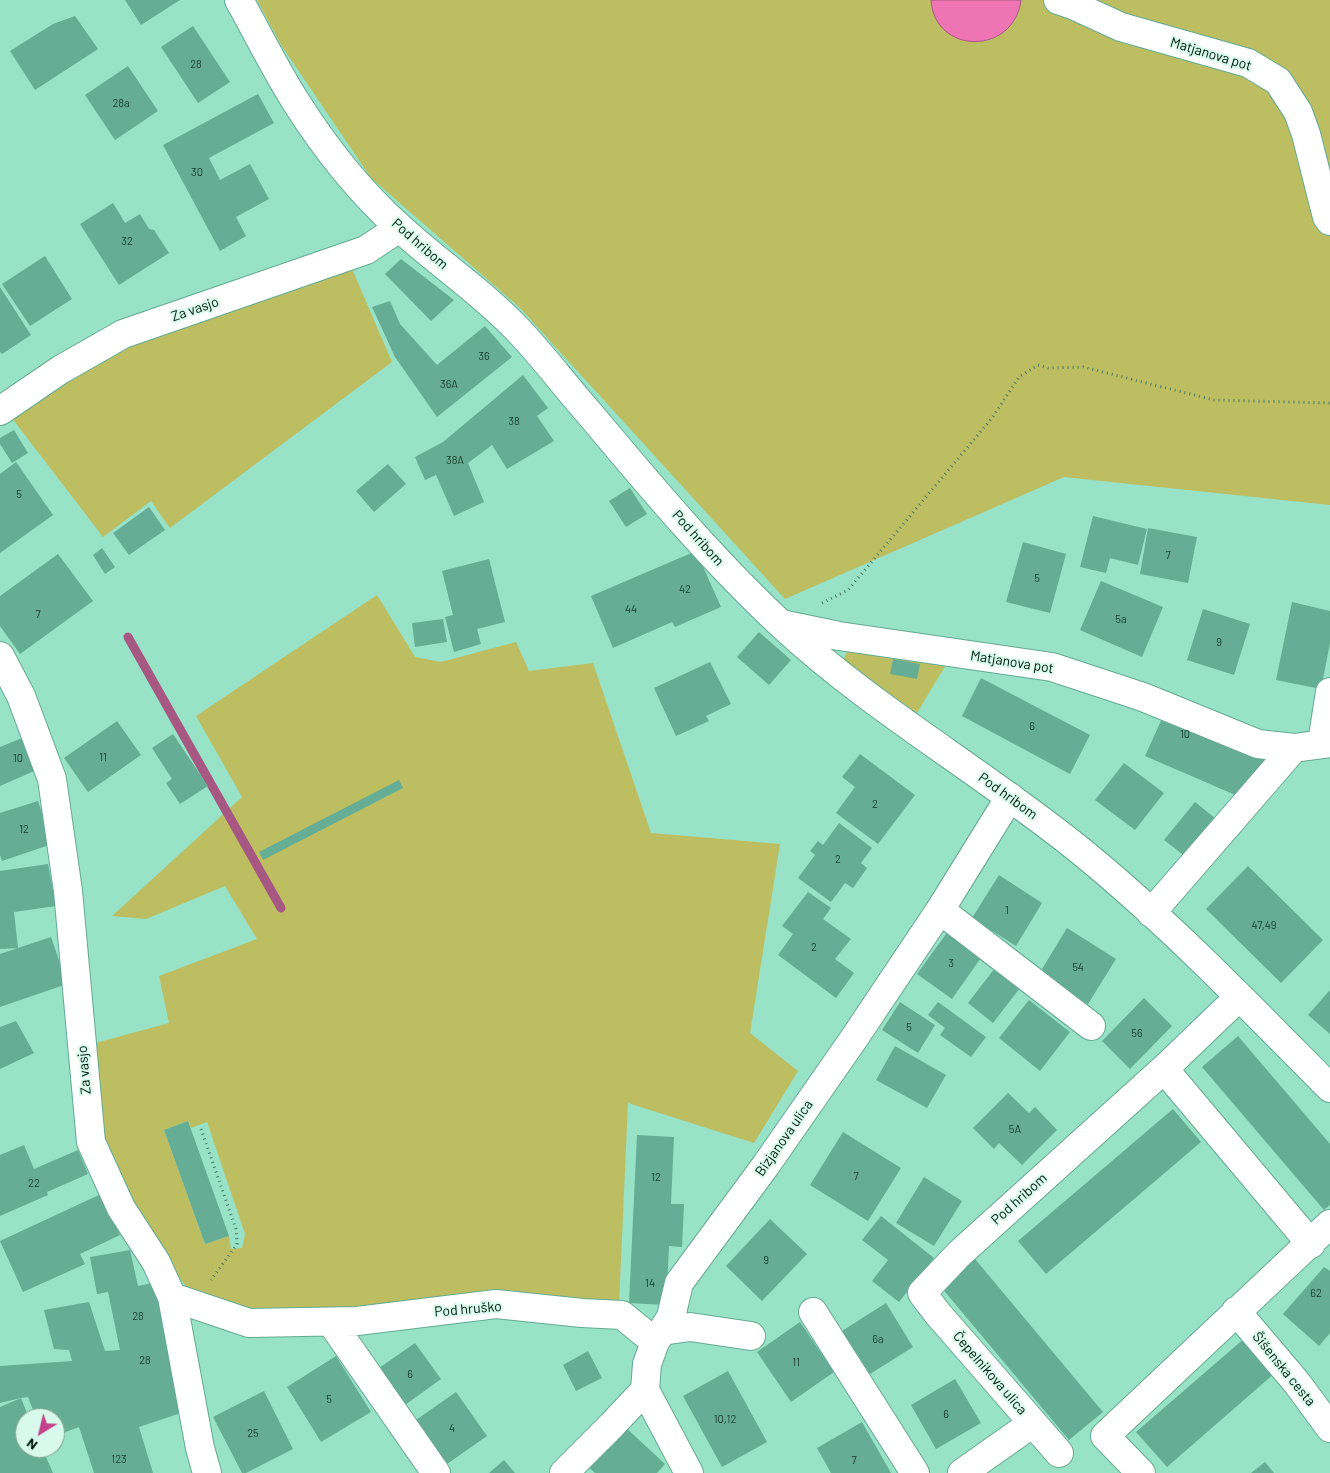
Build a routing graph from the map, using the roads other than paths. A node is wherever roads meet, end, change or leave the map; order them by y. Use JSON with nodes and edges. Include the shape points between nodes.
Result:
{"nodes":[{"id":1,"x":239,"y":0,"type":"edge"},
{"id":2,"x":1058,"y":0,"type":"edge"},
{"id":3,"x":1330,"y":221,"type":"edge"},
{"id":4,"x":399,"y":228,"type":"junction"},
{"id":5,"x":0,"y":411,"type":"edge"},
{"id":6,"x":780,"y":623,"type":"junction"},
{"id":7,"x":0,"y":656,"type":"edge"},
{"id":8,"x":1330,"y":692,"type":"edge"},
{"id":9,"x":1326,"y":743,"type":"edge"},
{"id":10,"x":1294,"y":748,"type":"junction"},
{"id":11,"x":1010,"y":798,"type":"junction"},
{"id":12,"x":940,"y":910,"type":"junction"},
{"id":13,"x":1151,"y":913,"type":"junction"},
{"id":14,"x":1239,"y":997,"type":"junction"},
{"id":15,"x":1091,"y":1026,"type":"dead end"},
{"id":16,"x":1164,"y":1069,"type":"junction"},
{"id":17,"x":1330,"y":1088,"type":"edge"},
{"id":18,"x":1330,"y":1224,"type":"edge"},
{"id":19,"x":1311,"y":1244,"type":"junction"},
{"id":20,"x":922,"y":1293,"type":"joint"},
{"id":21,"x":184,"y":1301,"type":"junction"},
{"id":22,"x":1236,"y":1311,"type":"junction"},
{"id":23,"x":813,"y":1312,"type":"dead end"},
{"id":24,"x":332,"y":1322,"type":"junction"},
{"id":25,"x":659,"y":1336,"type":"junction"},
{"id":26,"x":751,"y":1336,"type":"dead end"},
{"id":27,"x":645,"y":1390,"type":"junction"},
{"id":28,"x":1033,"y":1423,"type":"junction"},
{"id":29,"x":1330,"y":1428,"type":"edge"},
{"id":30,"x":1059,"y":1453,"type":"dead end"},
{"id":31,"x":207,"y":1473,"type":"edge"},
{"id":32,"x":436,"y":1473,"type":"edge"},
{"id":33,"x":564,"y":1473,"type":"edge"},
{"id":34,"x":689,"y":1473,"type":"edge"},
{"id":35,"x":915,"y":1473,"type":"edge"},
{"id":36,"x":962,"y":1473,"type":"edge"},
{"id":37,"x":1141,"y":1473,"type":"edge"}],
"edges":[{"from":1,"to":4,"type":"street","name":"Pod hribom","via":[[295,100],[322,140],[352,179]]},
{"from":2,"to":3,"type":"street","name":"Matjanova pot","via":[[1121,27],[1248,63],[1278,81],[1298,112]]},
{"from":4,"to":5,"type":"street","name":"Za vasjo","via":[[366,250],[123,334],[60,370]]},
{"from":4,"to":6,"type":"street","name":"Pod hribom","via":[[474,289],[517,330],[645,479],[724,567]]},
{"from":6,"to":10,"type":"street","name":"Matjanova pot","via":[[838,636],[1052,667],[1143,697],[1258,744]]},
{"from":6,"to":11,"type":"street","name":"Pod hribom","via":[[852,684]]},
{"from":7,"to":21,"type":"street","name":"Za vasjo","via":[[21,696],[52,779],[68,891],[91,1142],[121,1208]]},
{"from":8,"to":9,"type":"street"},
{"from":9,"to":10,"type":"street","name":"Matjanova pot"},
{"from":10,"to":13,"type":"street"},
{"from":11,"to":12,"type":"street","name":"Bizjanova ulica"},
{"from":11,"to":13,"type":"street","name":"Pod hribom","via":[[1080,850]]},
{"from":12,"to":15,"type":"street"},
{"from":12,"to":25,"type":"street","name":"Bizjanova ulica","via":[[783,1141],[679,1283],[671,1317]]},
{"from":13,"to":14,"type":"street","name":"Pod hribom"},
{"from":14,"to":16,"type":"street","name":"Pod hribom"},
{"from":14,"to":17,"type":"street","name":"Pod hribom"},
{"from":16,"to":19,"type":"street"},
{"from":16,"to":20,"type":"street","name":"Pod hribom","via":[[959,1254]]},
{"from":18,"to":19,"type":"street"},
{"from":19,"to":22,"type":"street"},
{"from":20,"to":28,"type":"street","name":"Čepelnikova ulica"},
{"from":21,"to":24,"type":"street","name":"Pod hruško","via":[[249,1323]]},
{"from":21,"to":31,"type":"street","name":"Za vasjo","via":[[200,1448]]},
{"from":22,"to":29,"type":"street","name":"Šišenska cesta"},
{"from":22,"to":37,"type":"street","via":[[1105,1436]]},
{"from":23,"to":35,"type":"street"},
{"from":24,"to":25,"type":"street","name":"Pod hruško","via":[[496,1304],[622,1314]]},
{"from":24,"to":32,"type":"street"},
{"from":25,"to":26,"type":"street","via":[[690,1327]]},
{"from":25,"to":27,"type":"street","name":"Bizjanova ulica","via":[[647,1364]]},
{"from":27,"to":33,"type":"street"},
{"from":27,"to":34,"type":"street"},
{"from":28,"to":30,"type":"street","name":"Čepelnikova ulica"},
{"from":28,"to":36,"type":"street"}]}
